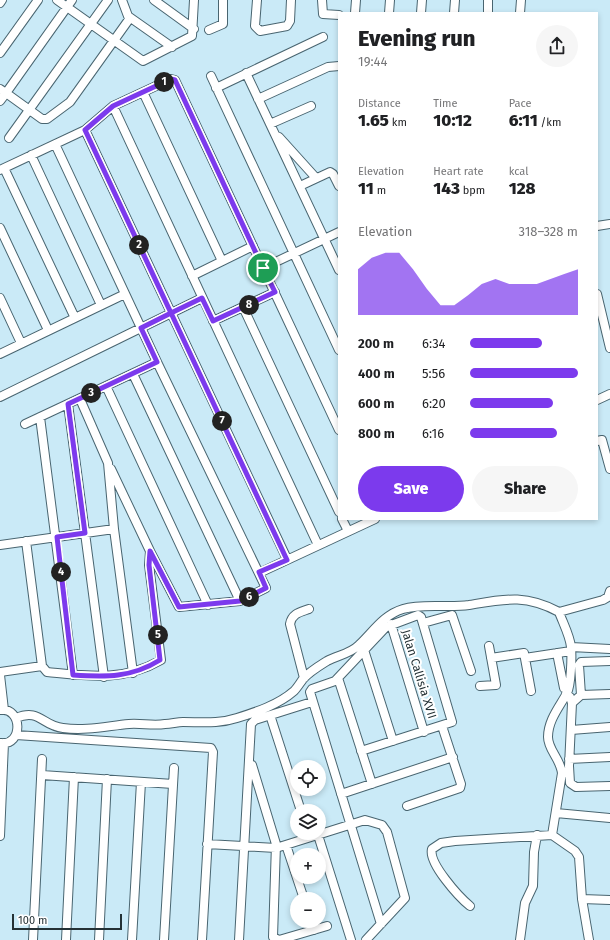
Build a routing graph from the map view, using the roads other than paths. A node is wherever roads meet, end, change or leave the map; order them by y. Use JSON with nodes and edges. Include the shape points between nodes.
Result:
{"nodes":[{"id":1,"x":2,"y":0,"type":"edge"},
{"id":2,"x":38,"y":0,"type":"edge"},
{"id":3,"x":57,"y":0,"type":"edge"},
{"id":4,"x":108,"y":0,"type":"edge"},
{"id":5,"x":122,"y":0,"type":"edge"},
{"id":6,"x":154,"y":0,"type":"edge"},
{"id":7,"x":194,"y":0,"type":"edge"},
{"id":8,"x":223,"y":0,"type":"edge"},
{"id":9,"x":257,"y":0,"type":"edge"},
{"id":10,"x":291,"y":0,"type":"edge"},
{"id":11,"x":322,"y":0,"type":"edge"},
{"id":12,"x":356,"y":0,"type":"edge"},
{"id":13,"x":390,"y":0,"type":"edge"},
{"id":14,"x":422,"y":0,"type":"edge"},
{"id":15,"x":455,"y":0,"type":"edge"},
{"id":16,"x":488,"y":0,"type":"edge"},
{"id":17,"x":521,"y":0,"type":"edge"},
{"id":18,"x":0,"y":3,"type":"edge"},
{"id":19,"x":69,"y":4,"type":"edge"},
{"id":20,"x":356,"y":12,"type":"edge"},
{"id":21,"x":389,"y":12,"type":"edge"},
{"id":22,"x":421,"y":12,"type":"edge"},
{"id":23,"x":454,"y":12,"type":"edge"},
{"id":24,"x":488,"y":12,"type":"edge"},
{"id":25,"x":520,"y":12,"type":"edge"},
{"id":26,"x":338,"y":15,"type":"edge"},
{"id":27,"x":130,"y":18,"type":"junction"},
{"id":28,"x":91,"y":23,"type":"junction"},
{"id":29,"x":194,"y":29,"type":"junction"},
{"id":30,"x":209,"y":30,"type":"dead end"},
{"id":31,"x":323,"y":37,"type":"dead end"},
{"id":32,"x":114,"y":40,"type":"junction"},
{"id":33,"x":172,"y":47,"type":"junction"},
{"id":34,"x":0,"y":53,"type":"edge"},
{"id":35,"x":338,"y":66,"type":"edge"},
{"id":36,"x":246,"y":73,"type":"junction"},
{"id":37,"x":211,"y":76,"type":"dead end"},
{"id":38,"x":216,"y":88,"type":"junction"},
{"id":39,"x":3,"y":91,"type":"edge"},
{"id":40,"x":143,"y":92,"type":"junction"},
{"id":41,"x":258,"y":99,"type":"junction"},
{"id":42,"x":0,"y":101,"type":"edge"},
{"id":43,"x":113,"y":106,"type":"junction"},
{"id":44,"x":311,"y":106,"type":"dead end"},
{"id":45,"x":29,"y":110,"type":"junction"},
{"id":46,"x":272,"y":128,"type":"junction"},
{"id":47,"x":85,"y":130,"type":"junction"},
{"id":48,"x":9,"y":138,"type":"dead end"},
{"id":49,"x":55,"y":144,"type":"junction"},
{"id":50,"x":31,"y":156,"type":"junction"},
{"id":51,"x":2,"y":169,"type":"edge"},
{"id":52,"x":316,"y":178,"type":"junction"},
{"id":53,"x":338,"y":184,"type":"edge"},
{"id":54,"x":300,"y":186,"type":"junction"},
{"id":55,"x":610,"y":224,"type":"edge"},
{"id":56,"x":598,"y":226,"type":"edge"},
{"id":57,"x":0,"y":228,"type":"edge"},
{"id":58,"x":338,"y":232,"type":"edge"},
{"id":59,"x":324,"y":239,"type":"junction"},
{"id":60,"x":253,"y":246,"type":"junction"},
{"id":61,"x":294,"y":254,"type":"junction"},
{"id":62,"x":222,"y":261,"type":"junction"},
{"id":63,"x":263,"y":268,"type":"junction"},
{"id":64,"x":338,"y":268,"type":"edge"},
{"id":65,"x":192,"y":276,"type":"junction"},
{"id":66,"x":275,"y":292,"type":"junction"},
{"id":67,"x":125,"y":294,"type":"junction"},
{"id":68,"x":0,"y":298,"type":"edge"},
{"id":69,"x":202,"y":298,"type":"junction"},
{"id":70,"x":598,"y":298,"type":"edge"},
{"id":71,"x":101,"y":305,"type":"junction"},
{"id":72,"x":243,"y":307,"type":"junction"},
{"id":73,"x":171,"y":313,"type":"junction"},
{"id":74,"x":75,"y":318,"type":"junction"},
{"id":75,"x":213,"y":321,"type":"junction"},
{"id":76,"x":141,"y":328,"type":"junction"},
{"id":77,"x":48,"y":330,"type":"junction"},
{"id":78,"x":21,"y":343,"type":"junction"},
{"id":79,"x":338,"y":348,"type":"edge"},
{"id":80,"x":610,"y":348,"type":"edge"},
{"id":81,"x":0,"y":354,"type":"edge"},
{"id":82,"x":157,"y":362,"type":"junction"},
{"id":83,"x":133,"y":374,"type":"junction"},
{"id":84,"x":106,"y":386,"type":"junction"},
{"id":85,"x":610,"y":394,"type":"edge"},
{"id":86,"x":0,"y":397,"type":"edge"},
{"id":87,"x":80,"y":398,"type":"junction"},
{"id":88,"x":598,"y":400,"type":"edge"},
{"id":89,"x":68,"y":404,"type":"junction"},
{"id":90,"x":40,"y":417,"type":"junction"},
{"id":91,"x":25,"y":424,"type":"dead end"},
{"id":92,"x":338,"y":428,"type":"edge"},
{"id":93,"x":598,"y":441,"type":"edge"},
{"id":94,"x":108,"y":463,"type":"junction"},
{"id":95,"x":610,"y":469,"type":"edge"},
{"id":96,"x":338,"y":510,"type":"edge"},
{"id":97,"x":342,"y":520,"type":"edge"},
{"id":98,"x":373,"y":520,"type":"edge"},
{"id":99,"x":114,"y":529,"type":"junction"},
{"id":100,"x":348,"y":531,"type":"junction"},
{"id":101,"x":85,"y":533,"type":"junction"},
{"id":102,"x":57,"y":537,"type":"junction"},
{"id":103,"x":26,"y":541,"type":"junction"},
{"id":104,"x":0,"y":545,"type":"edge"},
{"id":105,"x":318,"y":545,"type":"junction"},
{"id":106,"x":150,"y":551,"type":"junction"},
{"id":107,"x":287,"y":560,"type":"junction"},
{"id":108,"x":259,"y":572,"type":"junction"},
{"id":109,"x":610,"y":591,"type":"edge"},
{"id":110,"x":240,"y":601,"type":"junction"},
{"id":111,"x":208,"y":605,"type":"junction"},
{"id":112,"x":309,"y":609,"type":"dead end"},
{"id":113,"x":559,"y":612,"type":"junction"},
{"id":114,"x":423,"y":623,"type":"junction"},
{"id":115,"x":392,"y":624,"type":"junction"},
{"id":116,"x":489,"y":646,"type":"dead end"},
{"id":117,"x":571,"y":649,"type":"junction"},
{"id":118,"x":610,"y":649,"type":"edge"},
{"id":119,"x":364,"y":650,"type":"junction"},
{"id":120,"x":557,"y":653,"type":"junction"},
{"id":121,"x":491,"y":658,"type":"junction"},
{"id":122,"x":525,"y":658,"type":"junction"},
{"id":123,"x":610,"y":661,"type":"edge"},
{"id":124,"x":42,"y":666,"type":"junction"},
{"id":125,"x":471,"y":671,"type":"dead end"},
{"id":126,"x":0,"y":672,"type":"edge"},
{"id":127,"x":133,"y":673,"type":"junction"},
{"id":128,"x":0,"y":675,"type":"edge"},
{"id":129,"x":73,"y":675,"type":"junction"},
{"id":130,"x":104,"y":677,"type":"junction"},
{"id":131,"x":304,"y":678,"type":"junction"},
{"id":132,"x":338,"y":678,"type":"junction"},
{"id":133,"x":480,"y":686,"type":"dead end"},
{"id":134,"x":532,"y":691,"type":"dead end"},
{"id":135,"x":565,"y":691,"type":"junction"},
{"id":136,"x":610,"y":694,"type":"edge"},
{"id":137,"x":581,"y":695,"type":"junction"},
{"id":138,"x":312,"y":702,"type":"junction"},
{"id":139,"x":572,"y":703,"type":"junction"},
{"id":140,"x":2,"y":710,"type":"edge"},
{"id":141,"x":270,"y":715,"type":"junction"},
{"id":142,"x":16,"y":718,"type":"junction"},
{"id":143,"x":442,"y":726,"type":"junction"},
{"id":144,"x":610,"y":727,"type":"edge"},
{"id":145,"x":571,"y":730,"type":"junction"},
{"id":146,"x":424,"y":732,"type":"junction"},
{"id":147,"x":16,"y":735,"type":"junction"},
{"id":148,"x":393,"y":741,"type":"junction"},
{"id":149,"x":2,"y":743,"type":"edge"},
{"id":150,"x":361,"y":751,"type":"junction"},
{"id":151,"x":452,"y":757,"type":"junction"},
{"id":152,"x":610,"y":757,"type":"edge"},
{"id":153,"x":42,"y":759,"type":"dead end"},
{"id":154,"x":250,"y":760,"type":"junction"},
{"id":155,"x":569,"y":760,"type":"junction"},
{"id":156,"x":174,"y":768,"type":"dead end"},
{"id":157,"x":42,"y":775,"type":"junction"},
{"id":158,"x":74,"y":777,"type":"junction"},
{"id":159,"x":107,"y":780,"type":"junction"},
{"id":160,"x":141,"y":782,"type":"junction"},
{"id":161,"x":173,"y":784,"type":"junction"},
{"id":162,"x":372,"y":784,"type":"junction"},
{"id":163,"x":610,"y":786,"type":"edge"},
{"id":164,"x":341,"y":794,"type":"junction"},
{"id":165,"x":299,"y":804,"type":"edge"},
{"id":166,"x":407,"y":806,"type":"dead end"},
{"id":167,"x":556,"y":813,"type":"junction"},
{"id":168,"x":610,"y":818,"type":"edge"},
{"id":169,"x":350,"y":824,"type":"junction"},
{"id":170,"x":326,"y":832,"type":"edge"},
{"id":171,"x":537,"y":835,"type":"junction"},
{"id":172,"x":552,"y":835,"type":"junction"},
{"id":173,"x":0,"y":836,"type":"edge"},
{"id":174,"x":298,"y":840,"type":"edge"},
{"id":175,"x":320,"y":840,"type":"edge"},
{"id":176,"x":207,"y":844,"type":"junction"},
{"id":177,"x":286,"y":845,"type":"junction"},
{"id":178,"x":244,"y":846,"type":"junction"},
{"id":179,"x":276,"y":848,"type":"junction"},
{"id":180,"x":302,"y":892,"type":"edge"},
{"id":181,"x":582,"y":899,"type":"junction"},
{"id":182,"x":610,"y":900,"type":"edge"},
{"id":183,"x":470,"y":906,"type":"dead end"},
{"id":184,"x":380,"y":924,"type":"junction"},
{"id":185,"x":327,"y":926,"type":"dead end"},
{"id":186,"x":314,"y":930,"type":"joint"},
{"id":187,"x":33,"y":940,"type":"edge"},
{"id":188,"x":66,"y":940,"type":"edge"},
{"id":189,"x":99,"y":940,"type":"edge"},
{"id":190,"x":132,"y":940,"type":"edge"},
{"id":191,"x":164,"y":940,"type":"edge"},
{"id":192,"x":202,"y":940,"type":"edge"},
{"id":193,"x":239,"y":940,"type":"edge"},
{"id":194,"x":351,"y":940,"type":"edge"},
{"id":195,"x":366,"y":940,"type":"edge"},
{"id":196,"x":520,"y":940,"type":"edge"},
{"id":197,"x":589,"y":940,"type":"edge"}],
"edges":[{"from":1,"to":18,"type":"street"},
{"from":2,"to":34,"type":"street"},
{"from":3,"to":19,"type":"street"},
{"from":4,"to":28,"type":"street"},
{"from":5,"to":27,"type":"street"},
{"from":6,"to":29,"type":"street"},
{"from":7,"to":29,"type":"street"},
{"from":8,"to":30,"type":"street","via":[[222,24]]},
{"from":9,"to":10,"type":"street","via":[[255,26],[260,31],[287,26],[290,21]]},
{"from":11,"to":26,"type":"street","via":[[323,14]]},
{"from":12,"to":20,"type":"street"},
{"from":13,"to":21,"type":"street"},
{"from":14,"to":22,"type":"street"},
{"from":15,"to":23,"type":"street"},
{"from":16,"to":24,"type":"street"},
{"from":17,"to":25,"type":"street"},
{"from":19,"to":28,"type":"street"},
{"from":19,"to":39,"type":"street"},
{"from":27,"to":32,"type":"street"},
{"from":27,"to":33,"type":"street"},
{"from":28,"to":32,"type":"street"},
{"from":28,"to":45,"type":"street"},
{"from":29,"to":33,"type":"street","via":[[192,36]]},
{"from":31,"to":36,"type":"street"},
{"from":32,"to":33,"type":"street","via":[[144,61]]},
{"from":32,"to":45,"type":"street","via":[[65,107],[45,120]]},
{"from":35,"to":41,"type":"street","via":[[324,69]]},
{"from":36,"to":38,"type":"street"},
{"from":36,"to":41,"type":"street"},
{"from":37,"to":38,"type":"street"},
{"from":38,"to":61,"type":"street"},
{"from":39,"to":42,"type":"street"},
{"from":39,"to":45,"type":"street"},
{"from":40,"to":43,"type":"street"},
{"from":40,"to":60,"type":"street","via":[[171,79],[175,80]]},
{"from":40,"to":62,"type":"street"},
{"from":41,"to":46,"type":"street"},
{"from":43,"to":47,"type":"street"},
{"from":43,"to":65,"type":"street"},
{"from":44,"to":46,"type":"street"},
{"from":45,"to":48,"type":"street"},
{"from":46,"to":52,"type":"street"},
{"from":46,"to":54,"type":"street"},
{"from":47,"to":49,"type":"street"},
{"from":47,"to":73,"type":"street"},
{"from":49,"to":50,"type":"street"},
{"from":49,"to":67,"type":"street"},
{"from":50,"to":51,"type":"street"},
{"from":50,"to":71,"type":"street"},
{"from":51,"to":74,"type":"street"},
{"from":52,"to":53,"type":"street","via":[[330,172]]},
{"from":52,"to":54,"type":"street"},
{"from":54,"to":59,"type":"street"},
{"from":55,"to":56,"type":"street"},
{"from":57,"to":77,"type":"street"},
{"from":58,"to":59,"type":"street"},
{"from":59,"to":61,"type":"street"},
{"from":59,"to":64,"type":"street"},
{"from":60,"to":62,"type":"street"},
{"from":60,"to":63,"type":"street"},
{"from":61,"to":63,"type":"street"},
{"from":61,"to":79,"type":"street"},
{"from":62,"to":65,"type":"street"},
{"from":63,"to":66,"type":"street"},
{"from":65,"to":69,"type":"street"},
{"from":66,"to":72,"type":"street"},
{"from":66,"to":92,"type":"street"},
{"from":67,"to":71,"type":"street"},
{"from":67,"to":76,"type":"street"},
{"from":68,"to":78,"type":"street"},
{"from":69,"to":73,"type":"street"},
{"from":69,"to":75,"type":"street"},
{"from":70,"to":80,"type":"street"},
{"from":71,"to":74,"type":"street"},
{"from":72,"to":75,"type":"street"},
{"from":72,"to":96,"type":"street"},
{"from":73,"to":76,"type":"street"},
{"from":73,"to":107,"type":"street"},
{"from":74,"to":77,"type":"street"},
{"from":75,"to":105,"type":"street"},
{"from":76,"to":82,"type":"street"},
{"from":76,"to":86,"type":"street"},
{"from":77,"to":78,"type":"street"},
{"from":78,"to":81,"type":"street"},
{"from":82,"to":83,"type":"street"},
{"from":82,"to":108,"type":"street"},
{"from":83,"to":84,"type":"street"},
{"from":83,"to":110,"type":"street"},
{"from":84,"to":87,"type":"street"},
{"from":84,"to":111,"type":"street"},
{"from":85,"to":88,"type":"street"},
{"from":87,"to":89,"type":"street"},
{"from":87,"to":94,"type":"street"},
{"from":89,"to":90,"type":"street"},
{"from":89,"to":101,"type":"street"},
{"from":90,"to":91,"type":"street"},
{"from":90,"to":102,"type":"street"},
{"from":93,"to":95,"type":"street","via":[[602,440]]},
{"from":94,"to":99,"type":"street"},
{"from":94,"to":106,"type":"street"},
{"from":97,"to":100,"type":"street"},
{"from":98,"to":100,"type":"street"},
{"from":99,"to":101,"type":"street"},
{"from":99,"to":127,"type":"street"},
{"from":100,"to":105,"type":"street"},
{"from":101,"to":102,"type":"street"},
{"from":101,"to":130,"type":"street"},
{"from":102,"to":103,"type":"street"},
{"from":102,"to":129,"type":"street"},
{"from":103,"to":104,"type":"street"},
{"from":103,"to":124,"type":"street"},
{"from":105,"to":107,"type":"street"},
{"from":106,"to":111,"type":"street","via":[[178,607]]},
{"from":106,"to":127,"type":"street","via":[[149,565],[161,658]]},
{"from":107,"to":108,"type":"street"},
{"from":108,"to":110,"type":"street","via":[[266,588]]},
{"from":109,"to":113,"type":"street","via":[[608,597],[603,600]]},
{"from":110,"to":111,"type":"street"},
{"from":112,"to":131,"type":"street","via":[[295,614],[290,624]]},
{"from":113,"to":117,"type":"street"},
{"from":113,"to":131,"type":"street","via":[[539,602],[511,598],[454,607],[404,609],[386,618],[347,654],[329,660]]},
{"from":114,"to":115,"type":"street","via":[[418,615]]},
{"from":114,"to":125,"type":"street","via":[[452,615]]},
{"from":114,"to":143,"type":"street","via":[[453,720]]},
{"from":115,"to":119,"type":"street"},
{"from":115,"to":146,"type":"street","name":"Jalan Callisia XVII"},
{"from":116,"to":121,"type":"street"},
{"from":117,"to":118,"type":"street"},
{"from":117,"to":120,"type":"street"},
{"from":117,"to":135,"type":"street","via":[[569,689]]},
{"from":119,"to":132,"type":"street"},
{"from":119,"to":148,"type":"street"},
{"from":120,"to":122,"type":"street"},
{"from":120,"to":135,"type":"street"},
{"from":121,"to":122,"type":"street","via":[[524,653]]},
{"from":121,"to":133,"type":"street","via":[[496,685]]},
{"from":122,"to":134,"type":"street"},
{"from":123,"to":137,"type":"street","via":[[581,662]]},
{"from":124,"to":126,"type":"street"},
{"from":124,"to":129,"type":"street","via":[[47,672]]},
{"from":127,"to":130,"type":"street"},
{"from":128,"to":140,"type":"street"},
{"from":129,"to":130,"type":"street"},
{"from":131,"to":142,"type":"street","via":[[294,691],[271,706],[225,722],[129,724],[72,730],[59,728],[32,714]]},
{"from":132,"to":138,"type":"street","via":[[310,690]]},
{"from":132,"to":150,"type":"street"},
{"from":135,"to":139,"type":"street"},
{"from":135,"to":167,"type":"street","via":[[556,708],[547,736],[548,745],[561,765]]},
{"from":136,"to":137,"type":"street"},
{"from":137,"to":139,"type":"street"},
{"from":138,"to":141,"type":"street"},
{"from":138,"to":164,"type":"street"},
{"from":139,"to":145,"type":"street"},
{"from":140,"to":142,"type":"street","via":[[11,712]]},
{"from":141,"to":154,"type":"street","via":[[251,724]]},
{"from":141,"to":165,"type":"street"},
{"from":142,"to":147,"type":"street","via":[[19,727]]},
{"from":143,"to":146,"type":"street"},
{"from":143,"to":151,"type":"street"},
{"from":144,"to":145,"type":"street"},
{"from":145,"to":155,"type":"street"},
{"from":146,"to":148,"type":"street"},
{"from":147,"to":149,"type":"street","via":[[11,741]]},
{"from":147,"to":176,"type":"street","via":[[211,748],[213,752]]},
{"from":148,"to":150,"type":"street"},
{"from":149,"to":173,"type":"street"},
{"from":150,"to":162,"type":"street"},
{"from":151,"to":162,"type":"street"},
{"from":151,"to":166,"type":"street","via":[[460,788]]},
{"from":152,"to":155,"type":"street"},
{"from":153,"to":157,"type":"street"},
{"from":154,"to":178,"type":"street"},
{"from":154,"to":179,"type":"street"},
{"from":155,"to":163,"type":"street","via":[[570,783],[573,786]]},
{"from":156,"to":161,"type":"street"},
{"from":157,"to":158,"type":"street"},
{"from":157,"to":187,"type":"street"},
{"from":158,"to":159,"type":"street"},
{"from":158,"to":188,"type":"street"},
{"from":159,"to":160,"type":"street"},
{"from":159,"to":189,"type":"street"},
{"from":160,"to":161,"type":"street"},
{"from":160,"to":190,"type":"street"},
{"from":161,"to":191,"type":"street"},
{"from":162,"to":164,"type":"street"},
{"from":164,"to":169,"type":"street"},
{"from":167,"to":168,"type":"street"},
{"from":167,"to":172,"type":"street"},
{"from":169,"to":170,"type":"street"},
{"from":169,"to":184,"type":"street"},
{"from":169,"to":184,"type":"street","via":[[369,820],[382,826],[387,832],[406,895]]},
{"from":171,"to":172,"type":"street"},
{"from":171,"to":183,"type":"street","via":[[455,841],[441,843],[432,848],[433,859],[444,876],[459,898]]},
{"from":171,"to":196,"type":"street","via":[[533,886],[525,903]]},
{"from":172,"to":181,"type":"street","via":[[575,851],[579,857]]},
{"from":174,"to":177,"type":"street"},
{"from":175,"to":194,"type":"street"},
{"from":176,"to":178,"type":"street"},
{"from":176,"to":192,"type":"street"},
{"from":177,"to":179,"type":"street"},
{"from":177,"to":180,"type":"street"},
{"from":178,"to":179,"type":"street"},
{"from":178,"to":193,"type":"street"},
{"from":179,"to":186,"type":"street","via":[[272,935],[274,939],[279,940]]},
{"from":181,"to":182,"type":"street"},
{"from":181,"to":197,"type":"street"},
{"from":184,"to":195,"type":"street"},
{"from":185,"to":186,"type":"street"}]}
